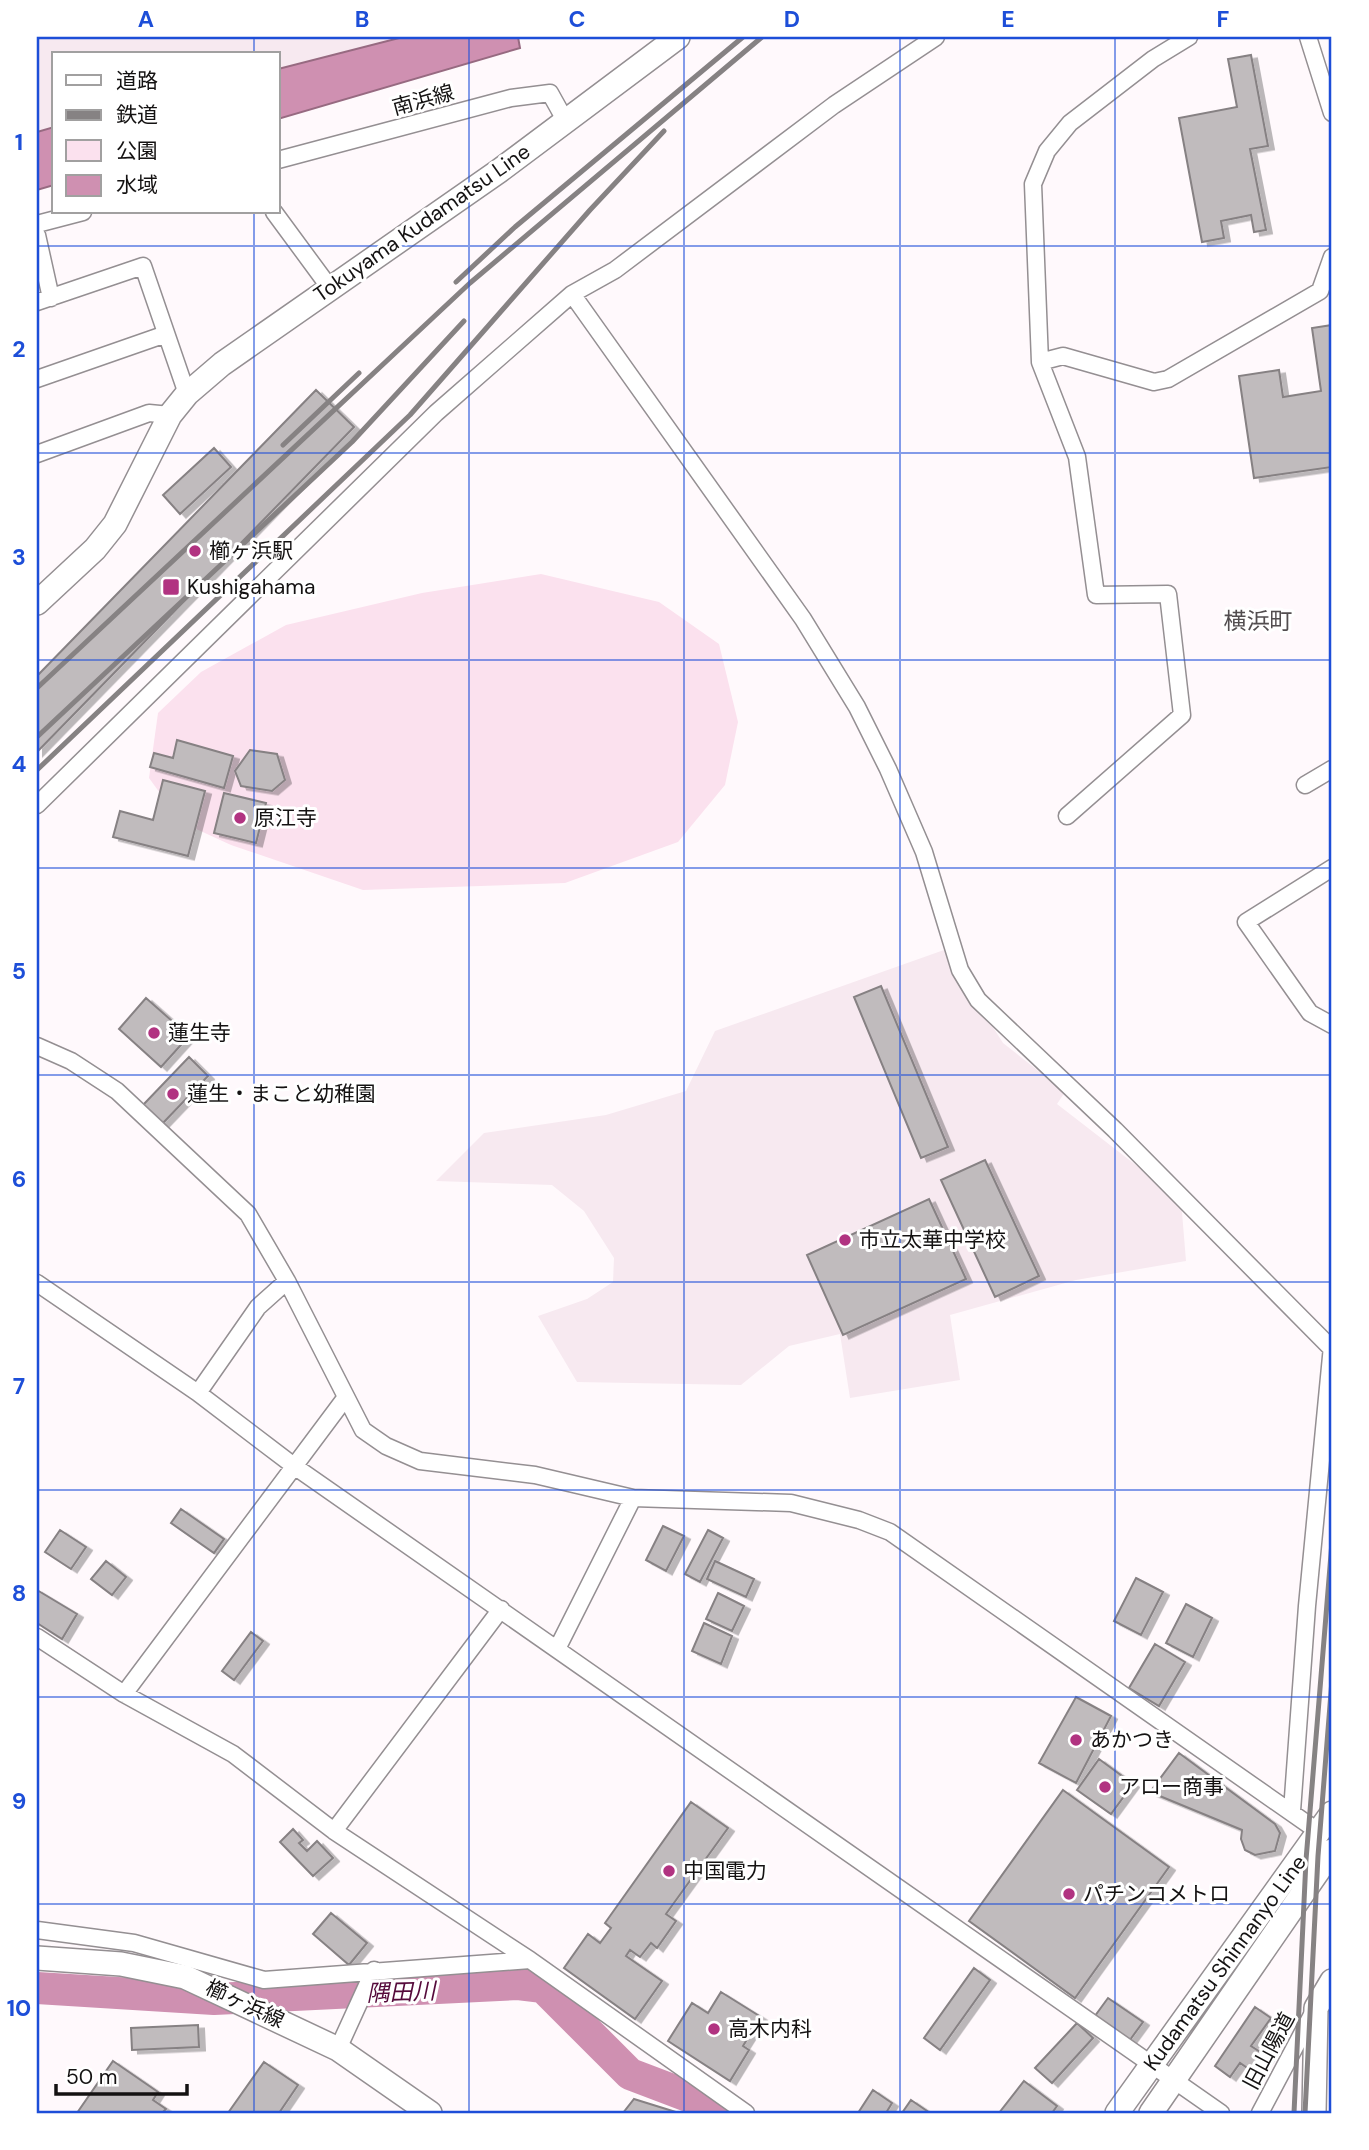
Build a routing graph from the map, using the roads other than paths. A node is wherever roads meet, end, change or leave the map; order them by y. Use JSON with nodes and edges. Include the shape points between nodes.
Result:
{"nodes":[{"id":1,"x":678,"y":37,"type":"edge"},
{"id":2,"x":936,"y":37,"type":"edge"},
{"id":3,"x":1188,"y":37,"type":"edge"},
{"id":4,"x":1308,"y":37,"type":"edge"},
{"id":5,"x":1332,"y":113,"type":"edge"},
{"id":6,"x":565,"y":120,"type":"junction"},
{"id":7,"x":280,"y":159,"type":"edge"},
{"id":8,"x":75,"y":214,"type":"edge"},
{"id":9,"x":275,"y":214,"type":"edge"},
{"id":10,"x":37,"y":224,"type":"edge"},
{"id":11,"x":37,"y":235,"type":"edge"},
{"id":12,"x":1332,"y":257,"type":"edge"},
{"id":13,"x":330,"y":288,"type":"junction"},
{"id":14,"x":572,"y":294,"type":"junction"},
{"id":15,"x":44,"y":300,"type":"edge"},
{"id":16,"x":166,"y":334,"type":"junction"},
{"id":17,"x":1040,"y":362,"type":"junction"},
{"id":18,"x":37,"y":379,"type":"edge"},
{"id":19,"x":187,"y":394,"type":"junction"},
{"id":20,"x":170,"y":415,"type":"junction"},
{"id":21,"x":37,"y":454,"type":"edge"},
{"id":22,"x":37,"y":603,"type":"edge"},
{"id":23,"x":1332,"y":769,"type":"edge"},
{"id":24,"x":1305,"y":785,"type":"dead end"},
{"id":25,"x":37,"y":806,"type":"edge"},
{"id":26,"x":1067,"y":816,"type":"dead end"},
{"id":27,"x":1332,"y":868,"type":"edge"},
{"id":28,"x":1332,"y":1025,"type":"edge"},
{"id":29,"x":37,"y":1045,"type":"edge"},
{"id":30,"x":287,"y":1281,"type":"junction"},
{"id":31,"x":37,"y":1283,"type":"edge"},
{"id":32,"x":1332,"y":1348,"type":"edge"},
{"id":33,"x":198,"y":1393,"type":"junction"},
{"id":34,"x":346,"y":1397,"type":"junction"},
{"id":35,"x":294,"y":1466,"type":"junction"},
{"id":36,"x":634,"y":1498,"type":"junction"},
{"id":37,"x":501,"y":1609,"type":"junction"},
{"id":38,"x":37,"y":1637,"type":"edge"},
{"id":39,"x":557,"y":1649,"type":"junction"},
{"id":40,"x":124,"y":1693,"type":"junction"},
{"id":41,"x":1292,"y":1811,"type":"junction"},
{"id":42,"x":334,"y":1831,"type":"junction"},
{"id":43,"x":1329,"y":1835,"type":"edge"},
{"id":44,"x":37,"y":1930,"type":"edge"},
{"id":45,"x":37,"y":1958,"type":"edge"},
{"id":46,"x":530,"y":1960,"type":"junction"},
{"id":47,"x":374,"y":1970,"type":"junction"},
{"id":48,"x":1332,"y":1981,"type":"edge"},
{"id":49,"x":1316,"y":2008,"type":"junction"},
{"id":50,"x":338,"y":2049,"type":"junction"},
{"id":51,"x":1151,"y":2065,"type":"junction"},
{"id":52,"x":1173,"y":2082,"type":"junction"},
{"id":53,"x":430,"y":2113,"type":"edge"},
{"id":54,"x":746,"y":2113,"type":"edge"},
{"id":55,"x":1117,"y":2113,"type":"edge"},
{"id":56,"x":1151,"y":2113,"type":"edge"},
{"id":57,"x":1222,"y":2113,"type":"edge"},
{"id":58,"x":1260,"y":2113,"type":"edge"},
{"id":59,"x":1314,"y":2113,"type":"edge"}],
"edges":[{"from":1,"to":6,"type":"main road","name":"Tokuyama Kudamatsu Line"},
{"from":2,"to":14,"type":"street","via":[[834,105],[615,270]]},
{"from":3,"to":17,"type":"street","via":[[1070,123],[1047,150],[1033,184]]},
{"from":4,"to":5,"type":"street"},
{"from":6,"to":7,"type":"street","name":"南浜線","via":[[550,93],[511,98]]},
{"from":6,"to":13,"type":"main road","name":"Tokuyama Kudamatsu Line"},
{"from":8,"to":10,"type":"street"},
{"from":9,"to":13,"type":"street"},
{"from":11,"to":15,"type":"street"},
{"from":12,"to":17,"type":"street","via":[[1320,291],[1168,379],[1154,382],[1063,356]]},
{"from":13,"to":19,"type":"main road","name":"Tokuyama Kudamatsu Line"},
{"from":14,"to":25,"type":"street","via":[[436,413]]},
{"from":14,"to":32,"type":"street","via":[[803,620],[857,707],[924,852],[956,959],[978,1000]]},
{"from":15,"to":16,"type":"street","via":[[143,266]]},
{"from":16,"to":18,"type":"street"},
{"from":16,"to":19,"type":"street"},
{"from":17,"to":26,"type":"street","via":[[1077,457],[1096,595],[1168,593],[1182,715]]},
{"from":19,"to":20,"type":"main road","name":"Tokuyama Kudamatsu Line"},
{"from":20,"to":21,"type":"street","via":[[149,413]]},
{"from":20,"to":22,"type":"main road","name":"Tokuyama Kudamatsu Line","via":[[115,524]]},
{"from":23,"to":24,"type":"street"},
{"from":27,"to":28,"type":"street","via":[[1246,922],[1310,1013]]},
{"from":29,"to":30,"type":"street","via":[[71,1060],[117,1091],[237,1203]]},
{"from":30,"to":33,"type":"street","via":[[258,1307]]},
{"from":30,"to":34,"type":"street"},
{"from":31,"to":33,"type":"street"},
{"from":32,"to":41,"type":"street"},
{"from":33,"to":35,"type":"street"},
{"from":34,"to":35,"type":"street"},
{"from":34,"to":36,"type":"street","via":[[363,1430],[420,1461],[534,1475]]},
{"from":35,"to":37,"type":"street"},
{"from":35,"to":40,"type":"street"},
{"from":36,"to":39,"type":"street"},
{"from":36,"to":41,"type":"street","via":[[791,1503],[890,1532]]},
{"from":37,"to":39,"type":"street"},
{"from":37,"to":42,"type":"street"},
{"from":38,"to":40,"type":"street"},
{"from":39,"to":51,"type":"street"},
{"from":40,"to":42,"type":"street","via":[[233,1754]]},
{"from":41,"to":43,"type":"street"},
{"from":42,"to":46,"type":"street"},
{"from":43,"to":51,"type":"main road","name":"Kudamatsu Shinnanyo Line"},
{"from":43,"to":52,"type":"main road","name":"Kudamatsu Shinnanyo Line"},
{"from":44,"to":47,"type":"street","via":[[134,1943],[264,1980]]},
{"from":45,"to":50,"type":"main road","name":"櫛ヶ浜線","via":[[121,1964],[185,1977]]},
{"from":46,"to":47,"type":"street"},
{"from":46,"to":54,"type":"street"},
{"from":47,"to":50,"type":"street"},
{"from":48,"to":49,"type":"main road"},
{"from":49,"to":58,"type":"street","name":"旧山陽道"},
{"from":49,"to":59,"type":"main road"},
{"from":50,"to":53,"type":"main road","name":"櫛ヶ浜線"},
{"from":51,"to":52,"type":"street"},
{"from":51,"to":55,"type":"main road","name":"Kudamatsu Shinnanyo Line"},
{"from":52,"to":56,"type":"main road","name":"Kudamatsu Shinnanyo Line"},
{"from":52,"to":57,"type":"street"}]}
